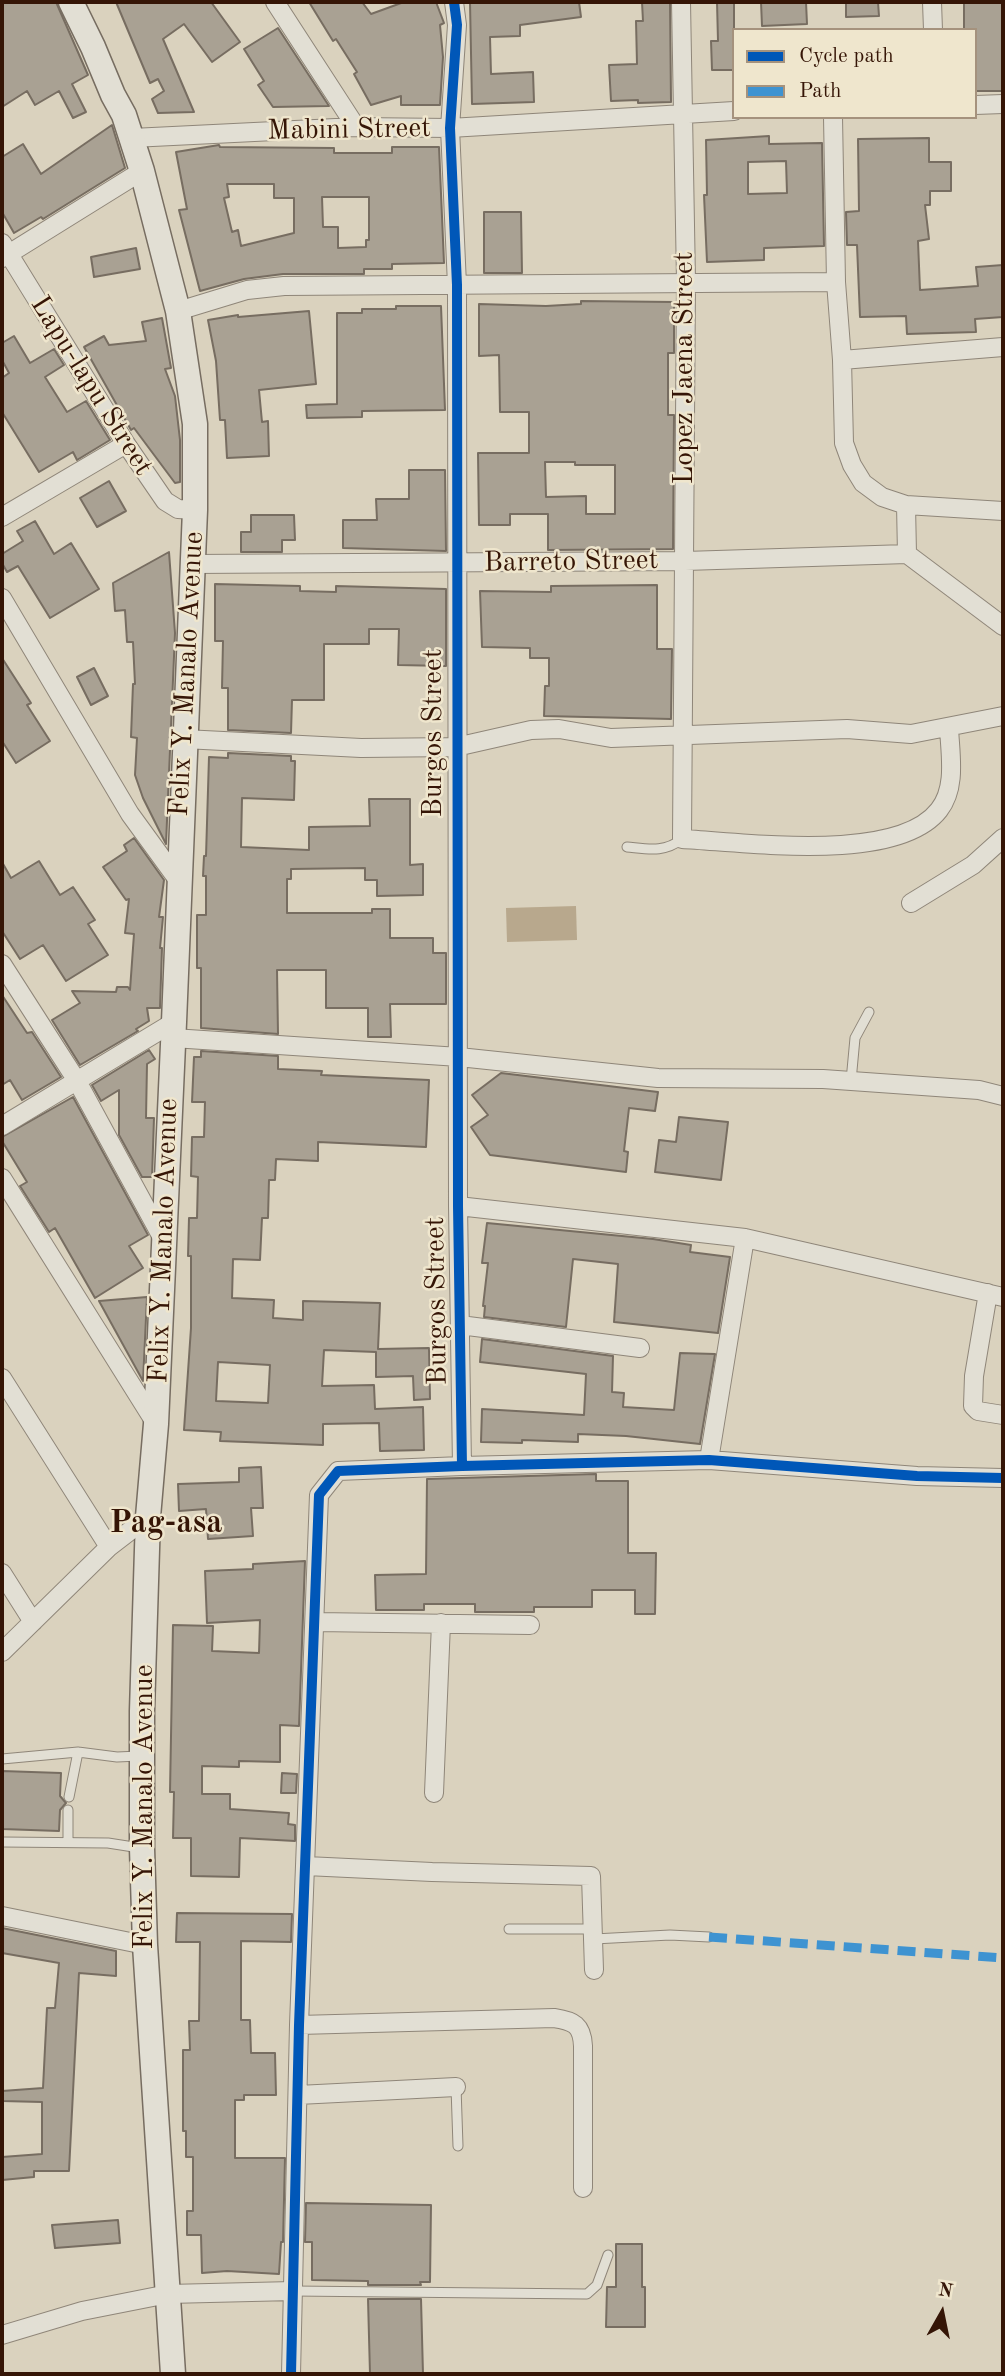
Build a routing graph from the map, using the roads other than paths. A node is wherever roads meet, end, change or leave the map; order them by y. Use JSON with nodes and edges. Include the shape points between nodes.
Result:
{"nodes":[{"id":1,"x":71,"y":2,"type":"edge"},
{"id":2,"x":87,"y":2,"type":"edge"},
{"id":3,"x":275,"y":2,"type":"edge"},
{"id":4,"x":454,"y":2,"type":"edge"},
{"id":5,"x":681,"y":2,"type":"edge"},
{"id":6,"x":932,"y":2,"type":"edge"},
{"id":7,"x":933,"y":28,"type":"edge"},
{"id":8,"x":1003,"y":104,"type":"edge"},
{"id":9,"x":977,"y":105,"type":"edge"},
{"id":10,"x":732,"y":111,"type":"edge"},
{"id":11,"x":684,"y":114,"type":"junction"},
{"id":12,"x":833,"y":119,"type":"edge"},
{"id":13,"x":128,"y":126,"type":"junction"},
{"id":14,"x":356,"y":127,"type":"junction"},
{"id":15,"x":450,"y":128,"type":"junction"},
{"id":16,"x":142,"y":171,"type":"junction"},
{"id":17,"x":4,"y":251,"type":"edge"},
{"id":18,"x":686,"y":281,"type":"junction"},
{"id":19,"x":836,"y":282,"type":"junction"},
{"id":20,"x":457,"y":285,"type":"junction"},
{"id":21,"x":178,"y":311,"type":"junction"},
{"id":22,"x":1003,"y":347,"type":"edge"},
{"id":23,"x":842,"y":360,"type":"junction"},
{"id":24,"x":126,"y":444,"type":"junction"},
{"id":25,"x":906,"y":505,"type":"junction"},
{"id":26,"x":195,"y":510,"type":"junction"},
{"id":27,"x":1003,"y":511,"type":"edge"},
{"id":28,"x":2,"y":517,"type":"edge"},
{"id":29,"x":907,"y":554,"type":"junction"},
{"id":30,"x":685,"y":561,"type":"junction"},
{"id":31,"x":192,"y":564,"type":"junction"},
{"id":32,"x":458,"y":564,"type":"junction"},
{"id":33,"x":2,"y":598,"type":"edge"},
{"id":34,"x":1003,"y":626,"type":"edge"},
{"id":35,"x":1002,"y":718,"type":"edge"},
{"id":36,"x":949,"y":727,"type":"junction"},
{"id":37,"x":684,"y":734,"type":"junction"},
{"id":38,"x":184,"y":739,"type":"junction"},
{"id":39,"x":456,"y":747,"type":"junction"},
{"id":40,"x":1003,"y":838,"type":"edge"},
{"id":41,"x":682,"y":839,"type":"junction"},
{"id":42,"x":627,"y":846,"type":"dead end"},
{"id":43,"x":178,"y":880,"type":"junction"},
{"id":44,"x":911,"y":903,"type":"dead end"},
{"id":45,"x":2,"y":964,"type":"edge"},
{"id":46,"x":869,"y":1012,"type":"dead end"},
{"id":47,"x":173,"y":1030,"type":"junction"},
{"id":48,"x":459,"y":1057,"type":"junction"},
{"id":49,"x":76,"y":1081,"type":"junction"},
{"id":50,"x":851,"y":1081,"type":"junction"},
{"id":51,"x":1003,"y":1096,"type":"edge"},
{"id":52,"x":2,"y":1126,"type":"edge"},
{"id":53,"x":2,"y":1178,"type":"edge"},
{"id":54,"x":458,"y":1206,"type":"junction"},
{"id":55,"x":744,"y":1238,"type":"junction"},
{"id":56,"x":164,"y":1241,"type":"junction"},
{"id":57,"x":995,"y":1295,"type":"edge"},
{"id":58,"x":460,"y":1325,"type":"junction"},
{"id":59,"x":640,"y":1348,"type":"dead end"},
{"id":60,"x":2,"y":1378,"type":"edge"},
{"id":61,"x":1003,"y":1415,"type":"edge"},
{"id":62,"x":156,"y":1424,"type":"junction"},
{"id":63,"x":709,"y":1460,"type":"junction"},
{"id":64,"x":462,"y":1466,"type":"junction"},
{"id":65,"x":1003,"y":1478,"type":"edge"},
{"id":66,"x":148,"y":1517,"type":"junction"},
{"id":67,"x":109,"y":1547,"type":"junction"},
{"id":68,"x":2,"y":1573,"type":"edge"},
{"id":69,"x":33,"y":1622,"type":"junction"},
{"id":70,"x":316,"y":1622,"type":"junction"},
{"id":71,"x":441,"y":1623,"type":"junction"},
{"id":72,"x":530,"y":1625,"type":"dead end"},
{"id":73,"x":2,"y":1652,"type":"edge"},
{"id":74,"x":78,"y":1752,"type":"junction"},
{"id":75,"x":143,"y":1756,"type":"junction"},
{"id":76,"x":2,"y":1759,"type":"edge"},
{"id":77,"x":434,"y":1793,"type":"dead end"},
{"id":78,"x":69,"y":1797,"type":"dead end"},
{"id":79,"x":68,"y":1810,"type":"dead end"},
{"id":80,"x":68,"y":1841,"type":"junction"},
{"id":81,"x":2,"y":1842,"type":"edge"},
{"id":82,"x":142,"y":1848,"type":"junction"},
{"id":83,"x":306,"y":1866,"type":"junction"},
{"id":84,"x":2,"y":1916,"type":"edge"},
{"id":85,"x":509,"y":1929,"type":"dead end"},
{"id":86,"x":593,"y":1934,"type":"junction"},
{"id":87,"x":709,"y":1937,"type":"dead end"},
{"id":88,"x":145,"y":1945,"type":"junction"},
{"id":89,"x":594,"y":1970,"type":"dead end"},
{"id":90,"x":299,"y":2025,"type":"junction"},
{"id":91,"x":456,"y":2087,"type":"joint"},
{"id":92,"x":298,"y":2095,"type":"junction"},
{"id":93,"x":458,"y":2146,"type":"dead end"},
{"id":94,"x":583,"y":2188,"type":"dead end"},
{"id":95,"x":608,"y":2255,"type":"dead end"},
{"id":96,"x":293,"y":2291,"type":"junction"},
{"id":97,"x":168,"y":2294,"type":"junction"},
{"id":98,"x":2,"y":2335,"type":"edge"},
{"id":99,"x":173,"y":2374,"type":"edge"},
{"id":100,"x":291,"y":2374,"type":"edge"}],
"edges":[{"from":1,"to":13,"type":"main road","name":"Felix Y. Manalo Avenue"},
{"from":2,"to":13,"type":"main road","name":"Felix Y. Manalo Avenue","via":[[124,88]]},
{"from":3,"to":14,"type":"street"},
{"from":4,"to":15,"type":"street","name":"Burgos Street","via":[[457,25]]},
{"from":5,"to":11,"type":"street","name":"Lopez Jaena Street"},
{"from":6,"to":7,"type":"street"},
{"from":8,"to":9,"type":"street"},
{"from":10,"to":11,"type":"street","name":"Mabini Street"},
{"from":11,"to":15,"type":"street","name":"Mabini Street"},
{"from":11,"to":18,"type":"street","name":"Lopez Jaena Street"},
{"from":12,"to":19,"type":"street"},
{"from":13,"to":14,"type":"street","name":"Mabini Street"},
{"from":13,"to":16,"type":"main road","name":"Felix Y. Manalo Avenue"},
{"from":14,"to":15,"type":"street","name":"Mabini Street"},
{"from":15,"to":20,"type":"street","name":"Burgos Street"},
{"from":16,"to":17,"type":"street"},
{"from":16,"to":21,"type":"main road","name":"Felix Y. Manalo Avenue"},
{"from":17,"to":24,"type":"street","name":"Lapu-lapu Street"},
{"from":18,"to":19,"type":"street"},
{"from":18,"to":20,"type":"street"},
{"from":18,"to":30,"type":"street","name":"Lopez Jaena Street"},
{"from":19,"to":23,"type":"street"},
{"from":20,"to":21,"type":"street","via":[[260,288]]},
{"from":20,"to":32,"type":"street","name":"Burgos Street"},
{"from":21,"to":26,"type":"main road","name":"Felix Y. Manalo Avenue","via":[[195,424]]},
{"from":22,"to":23,"type":"street"},
{"from":23,"to":25,"type":"street","via":[[844,443],[852,465],[863,483],[882,497]]},
{"from":24,"to":26,"type":"street","name":"Lapu-lapu Street","via":[[165,501],[178,509]]},
{"from":24,"to":28,"type":"street"},
{"from":25,"to":27,"type":"street"},
{"from":25,"to":29,"type":"street"},
{"from":26,"to":31,"type":"main road","name":"Felix Y. Manalo Avenue"},
{"from":29,"to":30,"type":"street","name":"Barreto Street"},
{"from":29,"to":34,"type":"street"},
{"from":30,"to":32,"type":"street","name":"Barreto Street"},
{"from":30,"to":37,"type":"street","name":"Lopez Jaena Street"},
{"from":31,"to":32,"type":"street","name":"Barreto Street"},
{"from":31,"to":38,"type":"main road","name":"Felix Y. Manalo Avenue"},
{"from":32,"to":39,"type":"street","name":"Burgos Street"},
{"from":33,"to":43,"type":"street","via":[[130,814]]},
{"from":35,"to":36,"type":"street"},
{"from":36,"to":37,"type":"street","via":[[911,734],[847,729]]},
{"from":36,"to":41,"type":"street","via":[[951,782],[941,808],[923,827],[838,846]]},
{"from":37,"to":39,"type":"street","via":[[611,738],[559,729],[531,730]]},
{"from":37,"to":41,"type":"street","name":"Lopez Jaena Street"},
{"from":38,"to":39,"type":"street","via":[[361,748]]},
{"from":38,"to":43,"type":"main road","name":"Felix Y. Manalo Avenue"},
{"from":39,"to":48,"type":"street","name":"Burgos Street"},
{"from":40,"to":44,"type":"street","via":[[973,865]]},
{"from":41,"to":42,"type":"lane","via":[[656,850]]},
{"from":43,"to":47,"type":"main road","name":"Felix Y. Manalo Avenue"},
{"from":45,"to":49,"type":"street"},
{"from":46,"to":50,"type":"lane","via":[[855,1038]]},
{"from":47,"to":48,"type":"street"},
{"from":47,"to":49,"type":"street"},
{"from":47,"to":56,"type":"main road","name":"Felix Y. Manalo Avenue"},
{"from":48,"to":50,"type":"street","via":[[658,1078]]},
{"from":48,"to":54,"type":"street","name":"Burgos Street"},
{"from":49,"to":52,"type":"street"},
{"from":49,"to":56,"type":"street"},
{"from":50,"to":51,"type":"street","via":[[979,1090]]},
{"from":53,"to":62,"type":"street"},
{"from":54,"to":55,"type":"street"},
{"from":54,"to":58,"type":"street","name":"Burgos Street"},
{"from":55,"to":57,"type":"street"},
{"from":55,"to":63,"type":"street"},
{"from":56,"to":62,"type":"main road","name":"Felix Y. Manalo Avenue"},
{"from":57,"to":61,"type":"street","via":[[974,1376],[973,1406]]},
{"from":58,"to":59,"type":"street"},
{"from":58,"to":64,"type":"street","name":"Burgos Street"},
{"from":60,"to":67,"type":"street"},
{"from":62,"to":66,"type":"main road","name":"Felix Y. Manalo Avenue"},
{"from":63,"to":64,"type":"street"},
{"from":63,"to":65,"type":"street"},
{"from":64,"to":70,"type":"street","via":[[338,1471],[319,1494]]},
{"from":66,"to":67,"type":"street"},
{"from":66,"to":75,"type":"main road","name":"Felix Y. Manalo Avenue"},
{"from":67,"to":69,"type":"street"},
{"from":68,"to":69,"type":"street"},
{"from":69,"to":73,"type":"street"},
{"from":70,"to":71,"type":"street"},
{"from":70,"to":83,"type":"street"},
{"from":71,"to":72,"type":"street"},
{"from":71,"to":77,"type":"street"},
{"from":74,"to":75,"type":"lane"},
{"from":74,"to":76,"type":"lane"},
{"from":74,"to":78,"type":"lane"},
{"from":75,"to":82,"type":"main road","name":"Felix Y. Manalo Avenue"},
{"from":79,"to":80,"type":"lane"},
{"from":80,"to":81,"type":"lane"},
{"from":80,"to":82,"type":"lane"},
{"from":82,"to":88,"type":"main road","name":"Felix Y. Manalo Avenue"},
{"from":83,"to":86,"type":"street","via":[[591,1876]]},
{"from":83,"to":90,"type":"street"},
{"from":84,"to":88,"type":"street"},
{"from":85,"to":86,"type":"lane"},
{"from":86,"to":87,"type":"lane"},
{"from":86,"to":89,"type":"street"},
{"from":88,"to":97,"type":"main road","name":"Felix Y. Manalo Avenue"},
{"from":90,"to":92,"type":"street"},
{"from":90,"to":94,"type":"street","via":[[554,2018],[574,2022],[583,2036]]},
{"from":91,"to":92,"type":"street"},
{"from":91,"to":93,"type":"lane"},
{"from":92,"to":96,"type":"street"},
{"from":95,"to":96,"type":"lane","via":[[597,2285],[587,2294]]},
{"from":96,"to":97,"type":"street"},
{"from":96,"to":100,"type":"street"},
{"from":97,"to":98,"type":"street","via":[[82,2311]]},
{"from":97,"to":99,"type":"main road","name":"Felix Y. Manalo Avenue"}]}
